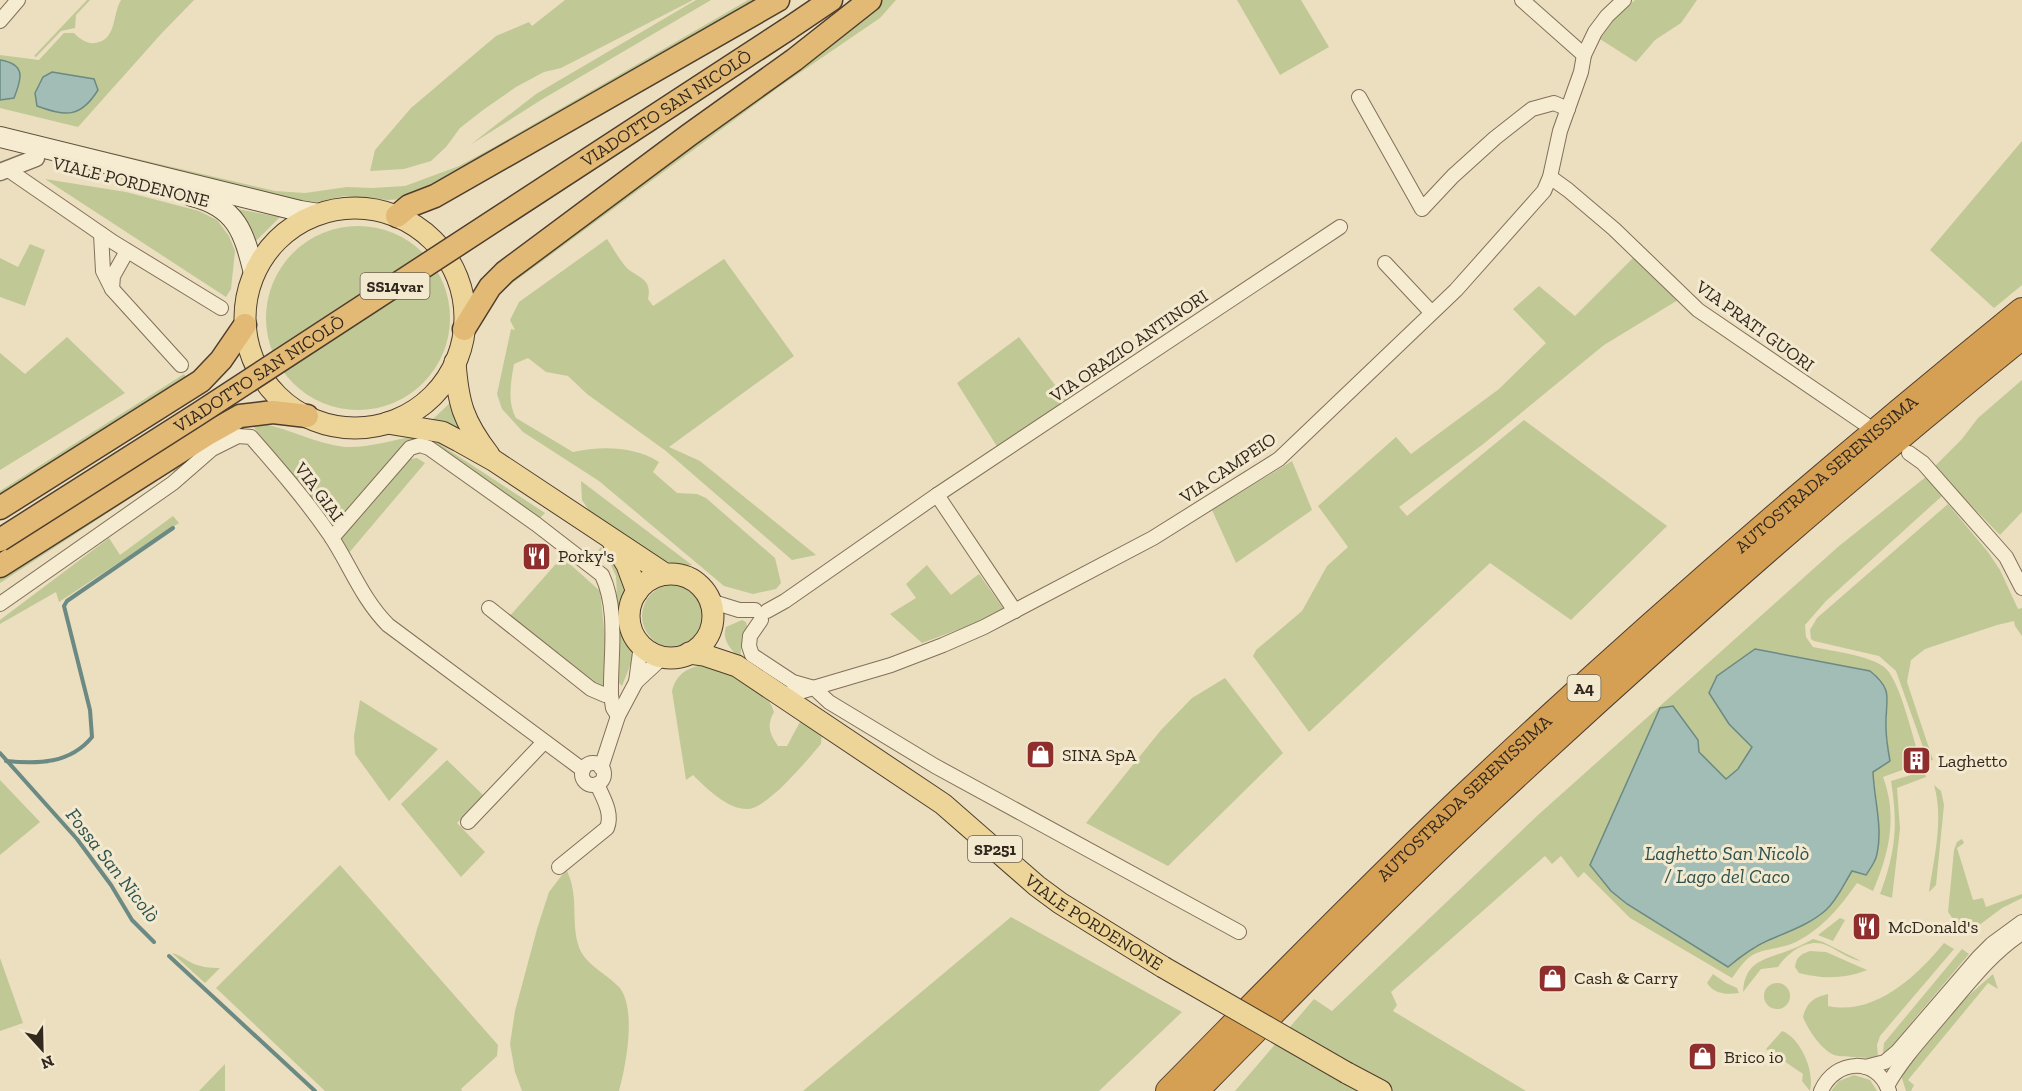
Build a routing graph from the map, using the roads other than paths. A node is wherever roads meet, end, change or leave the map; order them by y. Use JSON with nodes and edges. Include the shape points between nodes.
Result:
{"nodes":[{"id":1,"x":18,"y":0,"type":"edge"},
{"id":2,"x":778,"y":0,"type":"edge"},
{"id":3,"x":831,"y":0,"type":"edge"},
{"id":4,"x":870,"y":0,"type":"edge"},
{"id":5,"x":1522,"y":0,"type":"edge"},
{"id":6,"x":1624,"y":0,"type":"edge"},
{"id":7,"x":0,"y":21,"type":"edge"},
{"id":8,"x":1584,"y":55,"type":"junction"},
{"id":9,"x":1359,"y":97,"type":"dead end"},
{"id":10,"x":1568,"y":109,"type":"junction"},
{"id":11,"x":0,"y":137,"type":"edge"},
{"id":12,"x":0,"y":150,"type":"edge"},
{"id":13,"x":36,"y":158,"type":"junction"},
{"id":14,"x":124,"y":166,"type":"junction"},
{"id":15,"x":4,"y":171,"type":"edge"},
{"id":16,"x":1550,"y":177,"type":"junction"},
{"id":17,"x":319,"y":214,"type":"junction"},
{"id":18,"x":397,"y":216,"type":"junction"},
{"id":19,"x":1340,"y":226,"type":"dead end"},
{"id":20,"x":101,"y":234,"type":"junction"},
{"id":21,"x":127,"y":251,"type":"junction"},
{"id":22,"x":1385,"y":263,"type":"dead end"},
{"id":23,"x":254,"y":273,"type":"junction"},
{"id":24,"x":112,"y":289,"type":"junction"},
{"id":25,"x":221,"y":308,"type":"dead end"},
{"id":26,"x":2022,"y":311,"type":"edge"},
{"id":27,"x":1431,"y":312,"type":"junction"},
{"id":28,"x":245,"y":325,"type":"junction"},
{"id":29,"x":464,"y":329,"type":"junction"},
{"id":30,"x":2022,"y":336,"type":"edge"},
{"id":31,"x":455,"y":362,"type":"junction"},
{"id":32,"x":181,"y":365,"type":"dead end"},
{"id":33,"x":307,"y":416,"type":"junction"},
{"id":34,"x":386,"y":423,"type":"junction"},
{"id":35,"x":1865,"y":424,"type":"dead end"},
{"id":36,"x":1908,"y":453,"type":"dead end"},
{"id":37,"x":493,"y":460,"type":"junction"},
{"id":38,"x":937,"y":495,"type":"junction"},
{"id":39,"x":0,"y":508,"type":"edge"},
{"id":40,"x":332,"y":538,"type":"junction"},
{"id":41,"x":610,"y":539,"type":"junction"},
{"id":42,"x":0,"y":540,"type":"edge"},
{"id":43,"x":0,"y":566,"type":"edge"},
{"id":44,"x":665,"y":574,"type":"junction"},
{"id":45,"x":2022,"y":588,"type":"edge"},
{"id":46,"x":637,"y":592,"type":"junction"},
{"id":47,"x":710,"y":601,"type":"junction"},
{"id":48,"x":0,"y":604,"type":"edge"},
{"id":49,"x":489,"y":608,"type":"dead end"},
{"id":50,"x":1015,"y":611,"type":"junction"},
{"id":51,"x":761,"y":614,"type":"junction"},
{"id":52,"x":712,"y":625,"type":"junction"},
{"id":53,"x":641,"y":645,"type":"junction"},
{"id":54,"x":689,"y":653,"type":"junction"},
{"id":55,"x":663,"y":657,"type":"junction"},
{"id":56,"x":737,"y":666,"type":"junction"},
{"id":57,"x":636,"y":682,"type":"junction"},
{"id":58,"x":611,"y":695,"type":"junction"},
{"id":59,"x":806,"y":696,"type":"junction"},
{"id":60,"x":618,"y":716,"type":"junction"},
{"id":61,"x":544,"y":742,"type":"junction"},
{"id":62,"x":601,"y":768,"type":"junction"},
{"id":63,"x":583,"y":770,"type":"junction"},
{"id":64,"x":597,"y":784,"type":"junction"},
{"id":65,"x":468,"y":822,"type":"dead end"},
{"id":66,"x":559,"y":867,"type":"dead end"},
{"id":67,"x":2022,"y":922,"type":"edge"},
{"id":68,"x":1239,"y":932,"type":"dead end"},
{"id":69,"x":2022,"y":933,"type":"edge"},
{"id":70,"x":1347,"y":936,"type":"junction"},
{"id":71,"x":1865,"y":1067,"type":"junction"},
{"id":72,"x":1888,"y":1088,"type":"edge"},
{"id":73,"x":1168,"y":1091,"type":"edge"},
{"id":74,"x":1195,"y":1091,"type":"edge"},
{"id":75,"x":1212,"y":1091,"type":"edge"},
{"id":76,"x":1381,"y":1091,"type":"edge"},
{"id":77,"x":1821,"y":1091,"type":"edge"}],
"edges":[{"from":1,"to":7,"type":"street"},
{"from":2,"to":18,"type":"highway"},
{"from":3,"to":42,"type":"highway","name":"VIADOTTO SAN NICOLÒ","number":"SS14var","bridge":true},
{"from":4,"to":29,"type":"highway","via":[[512,267],[490,287]]},
{"from":5,"to":8,"type":"street"},
{"from":6,"to":8,"type":"street","name":"VIA CAMPEIO","via":[[1595,32]]},
{"from":8,"to":10,"type":"street","name":"VIA CAMPEIO"},
{"from":9,"to":10,"type":"street","via":[[1422,209],[1453,176],[1532,109],[1554,103]]},
{"from":10,"to":16,"type":"street","name":"VIA CAMPEIO"},
{"from":11,"to":14,"type":"main road","name":"VIALE PORDENONE"},
{"from":12,"to":13,"type":"main road","name":"VIALE PORDENONE"},
{"from":12,"to":14,"type":"street","name":"VIALE PORDENONE","via":[[6,146],[106,169]]},
{"from":13,"to":15,"type":"street"},
{"from":13,"to":23,"type":"main road","name":"VIALE PORDENONE","via":[[210,200],[222,207],[241,231]]},
{"from":14,"to":17,"type":"main road","name":"VIALE PORDENONE"},
{"from":15,"to":20,"type":"street"},
{"from":16,"to":27,"type":"street","name":"VIA CAMPEIO","via":[[1544,191],[1456,290]]},
{"from":16,"to":35,"type":"street","name":"VIA PRATI GUORI","via":[[1614,229],[1698,310]]},
{"from":17,"to":18,"type":"main road","name":"VIALE PORDENONE","via":[[358,208]]},
{"from":17,"to":23,"type":"main road","name":"VIALE PORDENONE","via":[[280,237]]},
{"from":18,"to":29,"type":"main road","name":"VIALE PORDENONE","via":[[428,236],[450,263],[462,295]]},
{"from":19,"to":38,"type":"street","name":"VIA ORAZIO ANTINORI"},
{"from":20,"to":21,"type":"street"},
{"from":20,"to":24,"type":"street","via":[[103,271]]},
{"from":21,"to":24,"type":"street","via":[[113,276]]},
{"from":21,"to":25,"type":"street"},
{"from":22,"to":27,"type":"street"},
{"from":23,"to":28,"type":"main road","name":"VIALE PORDENONE","via":[[246,300]]},
{"from":24,"to":32,"type":"street"},
{"from":26,"to":73,"type":"highway","name":"AUTOSTRADA SERENISSIMA","number":"A4","via":[[1871,435],[1463,798]]},
{"from":27,"to":50,"type":"street","name":"VIA CAMPEIO","via":[[1279,459],[1153,538]]},
{"from":28,"to":33,"type":"main road","name":"VIALE PORDENONE","via":[[251,353],[264,379],[283,401]]},
{"from":28,"to":39,"type":"highway","via":[[228,352],[201,381]]},
{"from":29,"to":31,"type":"main road","name":"VIALE PORDENONE"},
{"from":30,"to":70,"type":"highway","name":"AUTOSTRADA SERENISSIMA","number":"A4","via":[[1662,641]]},
{"from":31,"to":34,"type":"main road","name":"VIALE PORDENONE","via":[[428,400]]},
{"from":31,"to":37,"type":"main road","name":"VIALE PORDENONE","via":[[462,410],[473,434]]},
{"from":33,"to":34,"type":"main road","name":"VIALE PORDENONE","via":[[349,427]]},
{"from":33,"to":43,"type":"highway","via":[[273,412],[240,416]]},
{"from":34,"to":37,"type":"main road","name":"VIALE PORDENONE","via":[[442,432]]},
{"from":36,"to":45,"type":"street","via":[[1923,463],[2006,557]]},
{"from":37,"to":41,"type":"main road","name":"VIALE PORDENONE"},
{"from":38,"to":50,"type":"street"},
{"from":38,"to":51,"type":"street","name":"VIA ORAZIO ANTINORI"},
{"from":40,"to":48,"type":"street","name":"VIA GIAI","via":[[302,495],[251,437],[238,436],[212,449],[173,483]]},
{"from":40,"to":58,"type":"street","via":[[410,448],[429,448],[602,575],[611,614]]},
{"from":40,"to":61,"type":"street","name":"VIA GIAI","via":[[372,606],[388,625]]},
{"from":41,"to":44,"type":"main road","name":"VIALE PORDENONE"},
{"from":41,"to":46,"type":"main road","name":"VIALE PORDENONE","via":[[627,565]]},
{"from":44,"to":46,"type":"main road","via":[[646,582]]},
{"from":44,"to":47,"type":"main road","name":"VIALE PORDENONE","via":[[693,580]]},
{"from":46,"to":53,"type":"main road","via":[[629,619]]},
{"from":47,"to":51,"type":"street"},
{"from":47,"to":52,"type":"main road","name":"VIALE PORDENONE"},
{"from":49,"to":58,"type":"street","via":[[591,689]]},
{"from":50,"to":59,"type":"street","name":"VIA CAMPEIO","via":[[943,645]]},
{"from":51,"to":59,"type":"street","via":[[750,636],[752,655],[793,682]]},
{"from":52,"to":54,"type":"main road","via":[[704,641]]},
{"from":52,"to":56,"type":"main road","name":"VIALE PORDENONE","number":"SP251"},
{"from":53,"to":55,"type":"main road"},
{"from":53,"to":57,"type":"street"},
{"from":54,"to":55,"type":"main road","name":"VIALE PORDENONE"},
{"from":54,"to":56,"type":"main road","name":"VIALE PORDENONE","number":"SP251"},
{"from":55,"to":57,"type":"street"},
{"from":56,"to":59,"type":"main road","name":"VIALE PORDENONE","number":"SP251","via":[[781,695]]},
{"from":57,"to":60,"type":"street"},
{"from":58,"to":60,"type":"street"},
{"from":59,"to":68,"type":"street","via":[[829,702],[935,766]]},
{"from":59,"to":76,"type":"main road","name":"VIALE PORDENONE","number":"SP251","bridge":true,"via":[[1060,903],[1163,967]]},
{"from":60,"to":62,"type":"street"},
{"from":61,"to":63,"type":"street","name":"VIA GIAI"},
{"from":61,"to":65,"type":"street"},
{"from":62,"to":63,"type":"street","via":[[591,764]]},
{"from":62,"to":64,"type":"street","via":[[603,777]]},
{"from":63,"to":64,"type":"street","via":[[586,783]]},
{"from":64,"to":66,"type":"street","via":[[608,810],[607,828]]},
{"from":67,"to":71,"type":"street","via":[[1978,958],[1897,1052],[1885,1062]]},
{"from":69,"to":72,"type":"street","via":[[1981,968],[1911,1050]]},
{"from":70,"to":74,"type":"highway","name":"AUTOSTRADA SERENISSIMA","number":"A4"},
{"from":70,"to":75,"type":"highway","via":[[1326,971]]},
{"from":71,"to":72,"type":"street"},
{"from":71,"to":77,"type":"street","via":[[1840,1069]]}]}
